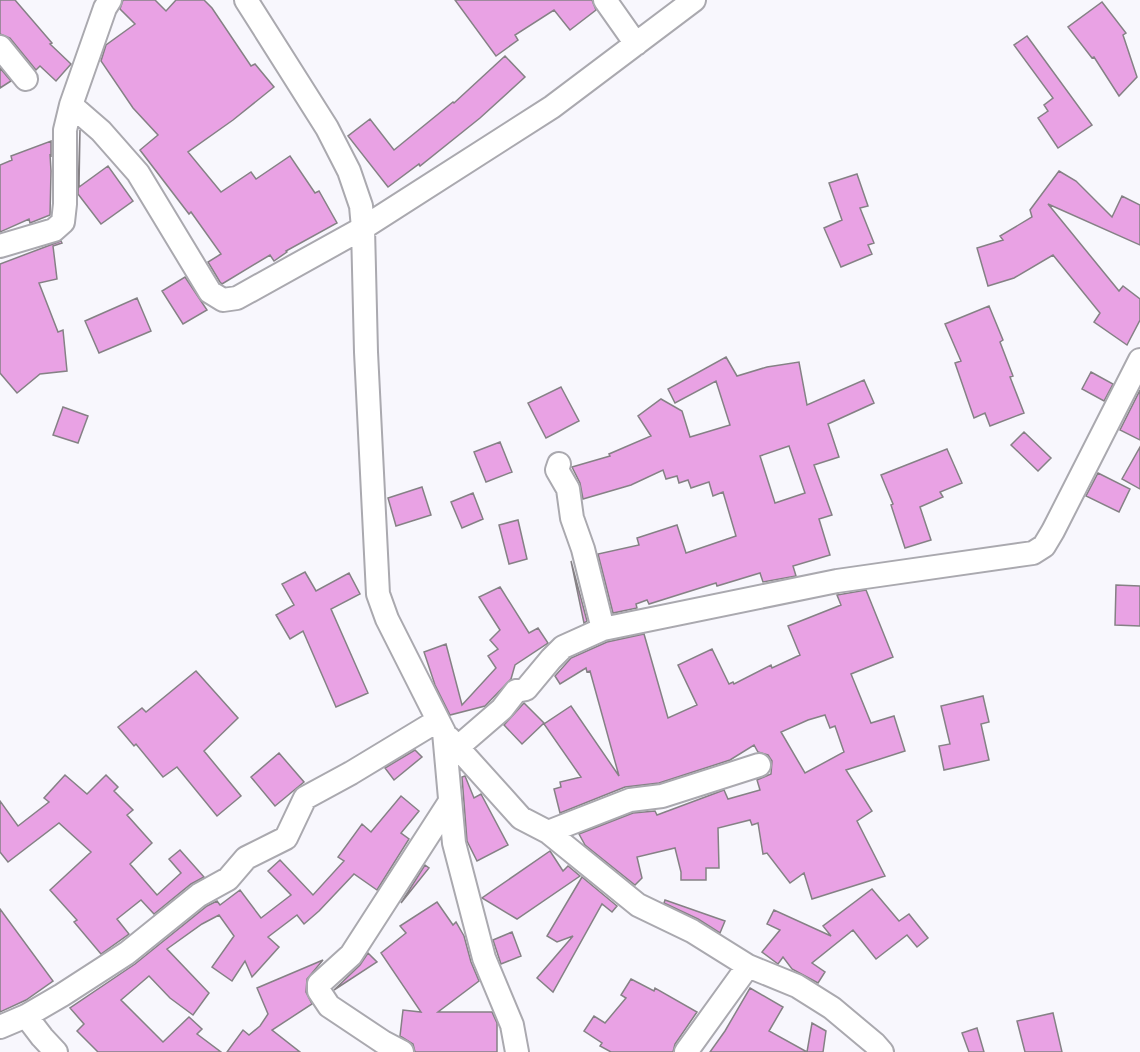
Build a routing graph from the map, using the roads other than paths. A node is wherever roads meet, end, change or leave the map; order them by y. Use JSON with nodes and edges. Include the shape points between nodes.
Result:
{"nodes":[{"id":1,"x":110,"y":0,"type":"edge"},
{"id":2,"x":246,"y":0,"type":"edge"},
{"id":3,"x":605,"y":0,"type":"edge"},
{"id":4,"x":694,"y":0,"type":"edge"},
{"id":5,"x":636,"y":44,"type":"junction"},
{"id":6,"x":0,"y":47,"type":"edge"},
{"id":7,"x":26,"y":79,"type":"dead end"},
{"id":8,"x":71,"y":105,"type":"junction"},
{"id":9,"x":363,"y":228,"type":"junction"},
{"id":10,"x":0,"y":246,"type":"edge"},
{"id":11,"x":1140,"y":360,"type":"edge"},
{"id":12,"x":559,"y":464,"type":"dead end"},
{"id":13,"x":603,"y":629,"type":"junction"},
{"id":14,"x":446,"y":734,"type":"junction"},
{"id":15,"x":759,"y":765,"type":"dead end"},
{"id":16,"x":449,"y":803,"type":"junction"},
{"id":17,"x":548,"y":832,"type":"junction"},
{"id":18,"x":748,"y":966,"type":"junction"},
{"id":19,"x":26,"y":1016,"type":"junction"},
{"id":20,"x":0,"y":1027,"type":"edge"},
{"id":21,"x":56,"y":1052,"type":"edge"},
{"id":22,"x":402,"y":1052,"type":"edge"},
{"id":23,"x":517,"y":1052,"type":"edge"},
{"id":24,"x":686,"y":1052,"type":"edge"},
{"id":25,"x":882,"y":1052,"type":"edge"}],
"edges":[{"from":1,"to":8,"type":"street"},
{"from":2,"to":9,"type":"street","via":[[327,128],[349,171],[361,206]]},
{"from":3,"to":5,"type":"street"},
{"from":4,"to":5,"type":"street"},
{"from":5,"to":9,"type":"street","via":[[552,107]]},
{"from":6,"to":7,"type":"street"},
{"from":8,"to":9,"type":"street","via":[[101,131],[138,174],[210,292],[223,300],[237,298]]},
{"from":8,"to":10,"type":"street","via":[[65,130],[63,222],[54,230]]},
{"from":9,"to":14,"type":"street","via":[[378,594]]},
{"from":11,"to":13,"type":"street","via":[[1053,531],[1044,546],[1033,553],[837,581]]},
{"from":12,"to":13,"type":"street","via":[[557,470],[568,489],[572,518],[584,549]]},
{"from":13,"to":14,"type":"street","via":[[563,647],[526,689],[516,692],[502,709]]},
{"from":14,"to":16,"type":"street"},
{"from":14,"to":17,"type":"street","via":[[520,818]]},
{"from":14,"to":19,"type":"street","via":[[351,773],[305,798],[286,838],[246,858],[228,879],[199,895],[127,953]]},
{"from":15,"to":17,"type":"street","via":[[662,796],[630,800]]},
{"from":16,"to":22,"type":"street","via":[[351,955],[319,984],[329,1006]]},
{"from":16,"to":23,"type":"street","via":[[454,843],[484,958],[512,1025]]},
{"from":17,"to":18,"type":"street","via":[[638,905],[692,931]]},
{"from":18,"to":24,"type":"street"},
{"from":18,"to":25,"type":"street","via":[[797,986],[832,1008]]},
{"from":19,"to":20,"type":"street"},
{"from":19,"to":21,"type":"street"}]}
